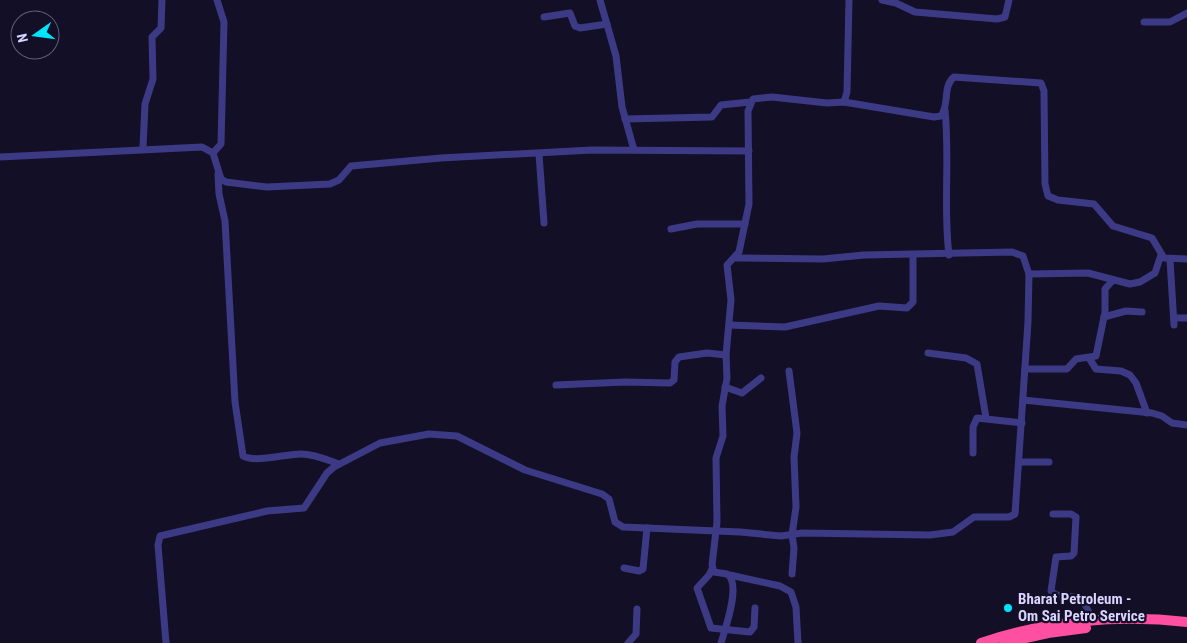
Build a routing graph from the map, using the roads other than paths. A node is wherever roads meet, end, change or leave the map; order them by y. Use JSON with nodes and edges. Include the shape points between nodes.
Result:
{"nodes":[{"id":1,"x":162,"y":0,"type":"edge"},
{"id":2,"x":217,"y":0,"type":"edge"},
{"id":3,"x":600,"y":0,"type":"edge"},
{"id":4,"x":849,"y":0,"type":"edge"},
{"id":5,"x":882,"y":0,"type":"edge"},
{"id":6,"x":1009,"y":0,"type":"edge"},
{"id":7,"x":1187,"y":13,"type":"edge"},
{"id":8,"x":544,"y":17,"type":"dead end"},
{"id":9,"x":1144,"y":22,"type":"dead end"},
{"id":10,"x":607,"y":24,"type":"junction"},
{"id":11,"x":750,"y":102,"type":"junction"},
{"id":12,"x":844,"y":102,"type":"junction"},
{"id":13,"x":945,"y":110,"type":"junction"},
{"id":14,"x":625,"y":119,"type":"junction"},
{"id":15,"x":143,"y":148,"type":"junction"},
{"id":16,"x":634,"y":150,"type":"junction"},
{"id":17,"x":749,"y":151,"type":"junction"},
{"id":18,"x":213,"y":152,"type":"junction"},
{"id":19,"x":539,"y":154,"type":"junction"},
{"id":20,"x":0,"y":157,"type":"edge"},
{"id":21,"x":218,"y":173,"type":"junction"},
{"id":22,"x":544,"y":223,"type":"dead end"},
{"id":23,"x":745,"y":224,"type":"junction"},
{"id":24,"x":671,"y":230,"type":"dead end"},
{"id":25,"x":913,"y":255,"type":"junction"},
{"id":26,"x":949,"y":255,"type":"junction"},
{"id":27,"x":1161,"y":255,"type":"junction"},
{"id":28,"x":735,"y":258,"type":"junction"},
{"id":29,"x":1187,"y":259,"type":"edge"},
{"id":30,"x":1170,"y":260,"type":"junction"},
{"id":31,"x":1029,"y":274,"type":"junction"},
{"id":32,"x":1113,"y":280,"type":"junction"},
{"id":33,"x":1142,"y":312,"type":"dead end"},
{"id":34,"x":1104,"y":318,"type":"junction"},
{"id":35,"x":1187,"y":318,"type":"edge"},
{"id":36,"x":729,"y":325,"type":"junction"},
{"id":37,"x":928,"y":352,"type":"dead end"},
{"id":38,"x":726,"y":355,"type":"junction"},
{"id":39,"x":1089,"y":358,"type":"junction"},
{"id":40,"x":1025,"y":369,"type":"junction"},
{"id":41,"x":788,"y":372,"type":"dead end"},
{"id":42,"x":761,"y":378,"type":"dead end"},
{"id":43,"x":556,"y":385,"type":"dead end"},
{"id":44,"x":725,"y":387,"type":"junction"},
{"id":45,"x":1023,"y":400,"type":"junction"},
{"id":46,"x":1147,"y":413,"type":"junction"},
{"id":47,"x":986,"y":418,"type":"junction"},
{"id":48,"x":1022,"y":423,"type":"junction"},
{"id":49,"x":1187,"y":425,"type":"edge"},
{"id":50,"x":973,"y":453,"type":"dead end"},
{"id":51,"x":1019,"y":462,"type":"junction"},
{"id":52,"x":1049,"y":462,"type":"dead end"},
{"id":53,"x":339,"y":464,"type":"junction"},
{"id":54,"x":1053,"y":514,"type":"dead end"},
{"id":55,"x":647,"y":528,"type":"junction"},
{"id":56,"x":717,"y":531,"type":"junction"},
{"id":57,"x":792,"y":535,"type":"junction"},
{"id":58,"x":624,"y":568,"type":"dead end"},
{"id":59,"x":712,"y":569,"type":"junction"},
{"id":60,"x":792,"y":574,"type":"dead end"},
{"id":61,"x":730,"y":575,"type":"junction"},
{"id":62,"x":755,"y":608,"type":"dead end"},
{"id":63,"x":637,"y":609,"type":"dead end"},
{"id":64,"x":1093,"y":621,"type":"junction"},
{"id":65,"x":1187,"y":622,"type":"edge"},
{"id":66,"x":1187,"y":628,"type":"edge"},
{"id":67,"x":726,"y":631,"type":"junction"},
{"id":68,"x":166,"y":643,"type":"edge"},
{"id":69,"x":628,"y":643,"type":"edge"},
{"id":70,"x":721,"y":643,"type":"edge"},
{"id":71,"x":798,"y":643,"type":"edge"},
{"id":72,"x":981,"y":643,"type":"edge"},
{"id":73,"x":1004,"y":643,"type":"edge"}],
"edges":[{"from":1,"to":15,"type":"street","via":[[161,25],[152,38],[153,80],[145,104]]},
{"from":2,"to":18,"type":"street","via":[[224,18],[223,102],[221,144]]},
{"from":3,"to":10,"type":"street"},
{"from":4,"to":12,"type":"street"},
{"from":5,"to":6,"type":"street","via":[[915,12],[997,19],[1007,14]]},
{"from":7,"to":9,"type":"street","via":[[1170,22]]},
{"from":8,"to":10,"type":"street","via":[[570,13],[575,26],[580,28]]},
{"from":10,"to":14,"type":"street","via":[[616,56]]},
{"from":11,"to":12,"type":"street","via":[[764,97]]},
{"from":11,"to":14,"type":"street","via":[[721,105],[712,117]]},
{"from":11,"to":17,"type":"street"},
{"from":12,"to":13,"type":"street","via":[[925,116],[940,116]]},
{"from":13,"to":26,"type":"street","via":[[945,208]]},
{"from":13,"to":27,"type":"street","via":[[948,87],[954,77],[1041,84],[1044,91],[1045,184],[1048,196],[1094,204],[1113,226],[1152,238]]},
{"from":14,"to":16,"type":"street"},
{"from":15,"to":18,"type":"street","via":[[193,146],[209,148]]},
{"from":15,"to":20,"type":"street"},
{"from":16,"to":17,"type":"street"},
{"from":16,"to":19,"type":"street"},
{"from":17,"to":23,"type":"street","via":[[750,189]]},
{"from":18,"to":21,"type":"street"},
{"from":19,"to":21,"type":"street","via":[[361,164],[351,166],[340,180],[330,184],[270,187],[226,182]]},
{"from":19,"to":22,"type":"street"},
{"from":21,"to":53,"type":"street","via":[[225,221],[234,388],[242,456],[302,454]]},
{"from":23,"to":24,"type":"street","via":[[697,224]]},
{"from":23,"to":28,"type":"street"},
{"from":25,"to":26,"type":"street"},
{"from":25,"to":28,"type":"street","via":[[864,255],[816,260]]},
{"from":25,"to":36,"type":"street","via":[[913,302],[907,308],[879,306],[785,327]]},
{"from":26,"to":31,"type":"street","via":[[1012,252],[1023,256]]},
{"from":27,"to":30,"type":"street"},
{"from":27,"to":32,"type":"street","via":[[1152,276],[1130,284]]},
{"from":28,"to":36,"type":"street","via":[[728,265],[731,294]]},
{"from":29,"to":30,"type":"street"},
{"from":30,"to":35,"type":"street","via":[[1174,321]]},
{"from":31,"to":32,"type":"street","via":[[1088,273]]},
{"from":31,"to":40,"type":"street"},
{"from":32,"to":34,"type":"street","via":[[1105,289]]},
{"from":33,"to":34,"type":"street"},
{"from":34,"to":39,"type":"street","via":[[1096,356]]},
{"from":36,"to":38,"type":"street"},
{"from":37,"to":47,"type":"street","via":[[966,358],[977,364]]},
{"from":38,"to":43,"type":"street","via":[[707,353],[678,357],[674,380],[670,383]]},
{"from":38,"to":44,"type":"street"},
{"from":39,"to":40,"type":"street","via":[[1076,359],[1067,369]]},
{"from":39,"to":46,"type":"street","via":[[1100,370],[1130,374]]},
{"from":40,"to":45,"type":"street"},
{"from":41,"to":57,"type":"street","via":[[797,433],[794,457],[796,506]]},
{"from":42,"to":44,"type":"street","via":[[742,393]]},
{"from":44,"to":56,"type":"street","via":[[722,406],[724,436],[716,458]]},
{"from":45,"to":46,"type":"street"},
{"from":45,"to":48,"type":"street"},
{"from":46,"to":49,"type":"street"},
{"from":47,"to":48,"type":"street"},
{"from":47,"to":50,"type":"street","via":[[977,418],[974,423]]},
{"from":48,"to":51,"type":"street"},
{"from":51,"to":52,"type":"street"},
{"from":51,"to":57,"type":"street","via":[[1013,516],[974,517],[953,532],[930,535],[802,532]]},
{"from":53,"to":55,"type":"street","via":[[389,440],[430,434],[457,436],[525,470],[606,496],[618,526]]},
{"from":53,"to":68,"type":"street","via":[[327,472],[304,508],[267,511],[160,536],[158,545]]},
{"from":54,"to":64,"type":"street","via":[[1076,517],[1074,552],[1071,556],[1056,556],[1051,591],[1056,595],[1082,598]]},
{"from":55,"to":56,"type":"street"},
{"from":55,"to":58,"type":"street","via":[[643,569]]},
{"from":56,"to":57,"type":"street"},
{"from":56,"to":59,"type":"street"},
{"from":57,"to":60,"type":"street"},
{"from":59,"to":61,"type":"street"},
{"from":59,"to":67,"type":"street","via":[[698,585],[697,592],[709,626]]},
{"from":61,"to":67,"type":"street","via":[[730,617]]},
{"from":61,"to":71,"type":"street","via":[[780,586],[791,592],[796,607]]},
{"from":62,"to":67,"type":"street","via":[[753,631]]},
{"from":63,"to":69,"type":"street","via":[[636,634]]},
{"from":64,"to":65,"type":"highway"},
{"from":64,"to":72,"type":"highway","via":[[1045,626]]},
{"from":66,"to":73,"type":"highway","via":[[1098,627]]},
{"from":67,"to":70,"type":"street"}]}
